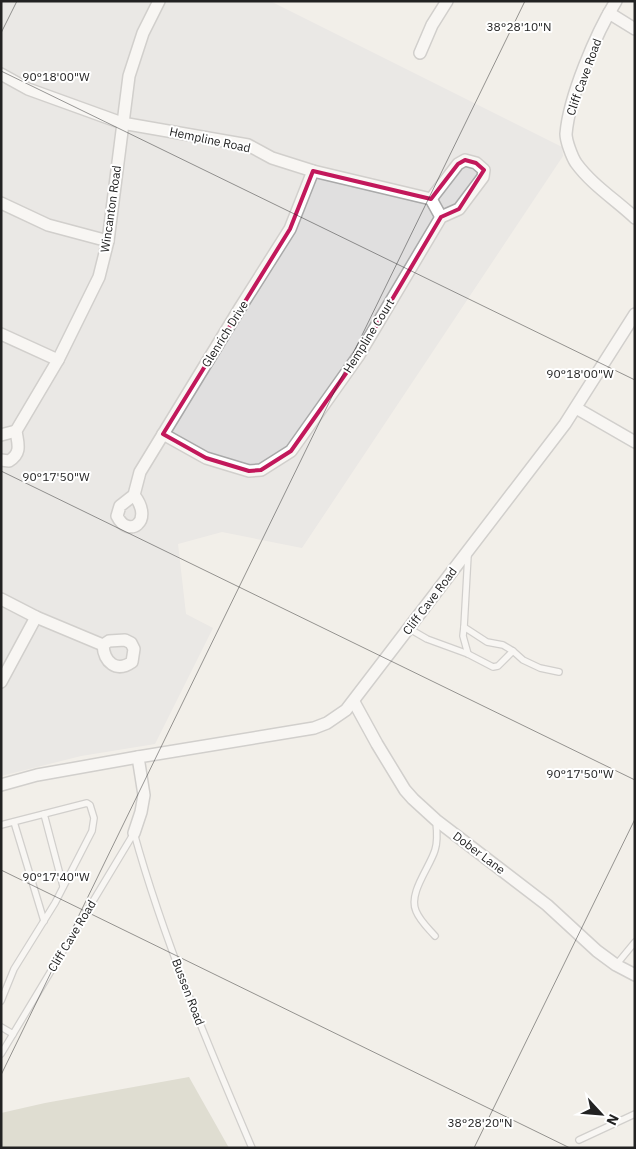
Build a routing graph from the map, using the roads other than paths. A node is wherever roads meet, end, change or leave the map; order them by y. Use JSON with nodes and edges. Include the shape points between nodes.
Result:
{"nodes":[{"id":1,"x":159,"y":1,"type":"edge"},
{"id":2,"x":447,"y":1,"type":"edge"},
{"id":3,"x":616,"y":1,"type":"edge"},
{"id":4,"x":609,"y":13,"type":"junction"},
{"id":5,"x":635,"y":29,"type":"edge"},
{"id":6,"x":420,"y":53,"type":"dead end"},
{"id":7,"x":1,"y":74,"type":"edge"},
{"id":8,"x":122,"y":123,"type":"junction"},
{"id":9,"x":313,"y":171,"type":"junction"},
{"id":10,"x":431,"y":199,"type":"junction"},
{"id":11,"x":1,"y":203,"type":"edge"},
{"id":12,"x":441,"y":217,"type":"junction"},
{"id":13,"x":635,"y":218,"type":"edge"},
{"id":14,"x":108,"y":241,"type":"junction"},
{"id":15,"x":635,"y":314,"type":"edge"},
{"id":16,"x":1,"y":334,"type":"edge"},
{"id":17,"x":58,"y":360,"type":"junction"},
{"id":18,"x":576,"y":408,"type":"junction"},
{"id":19,"x":16,"y":431,"type":"junction"},
{"id":20,"x":163,"y":434,"type":"junction"},
{"id":21,"x":1,"y":435,"type":"edge"},
{"id":22,"x":635,"y":442,"type":"edge"},
{"id":23,"x":1,"y":460,"type":"edge"},
{"id":24,"x":134,"y":495,"type":"dead end"},
{"id":25,"x":468,"y":550,"type":"junction"},
{"id":26,"x":1,"y":599,"type":"edge"},
{"id":27,"x":36,"y":617,"type":"junction"},
{"id":28,"x":464,"y":627,"type":"junction"},
{"id":29,"x":408,"y":628,"type":"junction"},
{"id":30,"x":102,"y":645,"type":"dead end"},
{"id":31,"x":513,"y":651,"type":"junction"},
{"id":32,"x":468,"y":654,"type":"junction"},
{"id":33,"x":558,"y":672,"type":"dead end"},
{"id":34,"x":1,"y":682,"type":"edge"},
{"id":35,"x":354,"y":702,"type":"junction"},
{"id":36,"x":138,"y":757,"type":"junction"},
{"id":37,"x":1,"y":785,"type":"edge"},
{"id":38,"x":44,"y":814,"type":"junction"},
{"id":39,"x":436,"y":820,"type":"junction"},
{"id":40,"x":14,"y":822,"type":"junction"},
{"id":41,"x":1,"y":825,"type":"edge"},
{"id":42,"x":134,"y":833,"type":"junction"},
{"id":43,"x":64,"y":886,"type":"junction"},
{"id":44,"x":44,"y":921,"type":"junction"},
{"id":45,"x":435,"y":936,"type":"dead end"},
{"id":46,"x":635,"y":942,"type":"edge"},
{"id":47,"x":616,"y":965,"type":"junction"},
{"id":48,"x":635,"y":975,"type":"edge"},
{"id":49,"x":1,"y":1001,"type":"edge"},
{"id":50,"x":1,"y":1027,"type":"edge"},
{"id":51,"x":13,"y":1034,"type":"junction"},
{"id":52,"x":1,"y":1054,"type":"edge"},
{"id":53,"x":635,"y":1114,"type":"edge"},
{"id":54,"x":578,"y":1140,"type":"dead end"},
{"id":55,"x":252,"y":1148,"type":"edge"}],
"edges":[{"from":1,"to":8,"type":"street","name":"Wincanton Road","via":[[143,32],[129,76]]},
{"from":2,"to":6,"type":"street"},
{"from":3,"to":4,"type":"street","name":"Cliff Cave Road"},
{"from":4,"to":5,"type":"street"},
{"from":4,"to":13,"type":"street","name":"Cliff Cave Road","via":[[585,68],[566,136],[575,162]]},
{"from":7,"to":8,"type":"street","name":"Hempline Road","via":[[28,89]]},
{"from":8,"to":9,"type":"street","name":"Hempline Road","via":[[248,146],[272,158]]},
{"from":8,"to":14,"type":"street","name":"Wincanton Road"},
{"from":9,"to":10,"type":"street","name":"Hempline Road"},
{"from":9,"to":20,"type":"street","name":"Glenrich Drive","via":[[290,229]]},
{"from":10,"to":12,"type":"street"},
{"from":10,"to":12,"type":"street","via":[[458,164],[465,160],[484,170],[483,177],[459,210]]},
{"from":11,"to":14,"type":"street","via":[[48,224]]},
{"from":12,"to":20,"type":"street","name":"Hempline Court","via":[[359,355],[291,452],[261,470],[249,471],[206,458]]},
{"from":14,"to":17,"type":"street","name":"Wincanton Road","via":[[99,278]]},
{"from":15,"to":18,"type":"street","name":"Cliff Cave Road"},
{"from":16,"to":17,"type":"street"},
{"from":17,"to":19,"type":"street","name":"Wincanton Road"},
{"from":18,"to":22,"type":"street"},
{"from":18,"to":25,"type":"street","name":"Cliff Cave Road"},
{"from":19,"to":21,"type":"street"},
{"from":19,"to":23,"type":"street","via":[[17,454],[9,461]]},
{"from":20,"to":24,"type":"street","name":"Glenrich Drive","via":[[140,472]]},
{"from":25,"to":28,"type":"lane"},
{"from":25,"to":29,"type":"street","name":"Cliff Cave Road"},
{"from":26,"to":27,"type":"street"},
{"from":27,"to":30,"type":"street"},
{"from":27,"to":34,"type":"street"},
{"from":28,"to":31,"type":"lane","via":[[487,642]]},
{"from":28,"to":32,"type":"lane"},
{"from":29,"to":32,"type":"lane","via":[[427,639]]},
{"from":29,"to":35,"type":"street","name":"Cliff Cave Road"},
{"from":31,"to":32,"type":"lane","via":[[493,667]]},
{"from":31,"to":33,"type":"lane","via":[[540,668]]},
{"from":35,"to":36,"type":"street","name":"Cliff Cave Road","via":[[338,717],[314,728]]},
{"from":35,"to":39,"type":"street","name":"Dober Lane","via":[[405,790]]},
{"from":36,"to":37,"type":"street","name":"Cliff Cave Road","via":[[37,775]]},
{"from":36,"to":42,"type":"street","name":"Cliff Cave Road","via":[[144,796]]},
{"from":38,"to":40,"type":"lane"},
{"from":38,"to":43,"type":"lane"},
{"from":38,"to":43,"type":"lane","via":[[87,803],[94,818],[92,830]]},
{"from":39,"to":45,"type":"lane","via":[[436,847],[414,900],[419,918]]},
{"from":39,"to":47,"type":"street","name":"Dober Lane","via":[[547,905]]},
{"from":40,"to":41,"type":"lane"},
{"from":40,"to":44,"type":"lane"},
{"from":42,"to":51,"type":"lane","name":"Cliff Cave Road"},
{"from":42,"to":55,"type":"lane","name":"Bussen Road","via":[[146,878],[183,980]]},
{"from":43,"to":44,"type":"lane"},
{"from":44,"to":49,"type":"lane","via":[[14,969]]},
{"from":46,"to":47,"type":"lane"},
{"from":47,"to":48,"type":"street","name":"Dober Lane"},
{"from":50,"to":51,"type":"lane"},
{"from":51,"to":52,"type":"lane","name":"Cliff Cave Road"},
{"from":53,"to":54,"type":"lane"}]}
